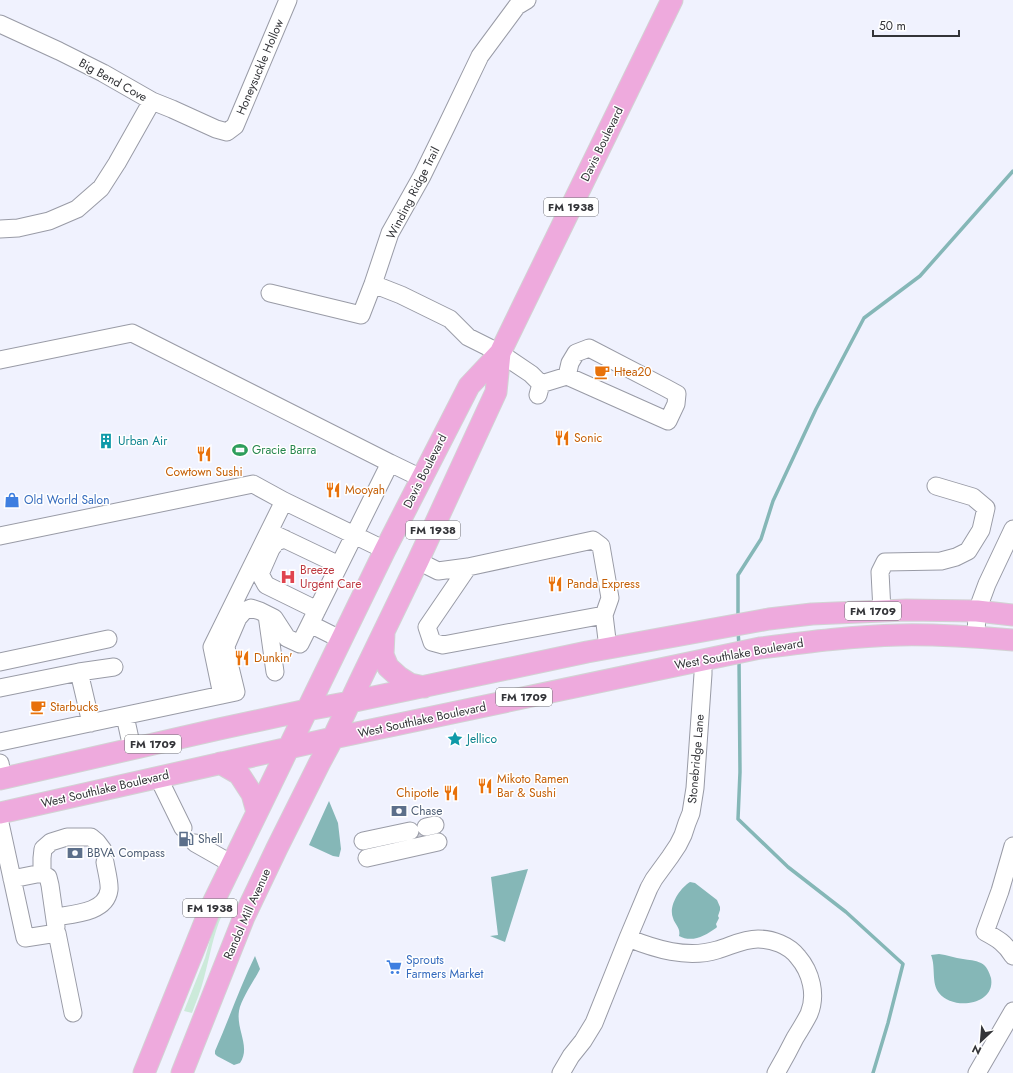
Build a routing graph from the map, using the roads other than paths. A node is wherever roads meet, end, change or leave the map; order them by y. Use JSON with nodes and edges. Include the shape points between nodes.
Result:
{"nodes":[{"id":1,"x":288,"y":0,"type":"edge"},
{"id":2,"x":527,"y":0,"type":"edge"},
{"id":3,"x":672,"y":0,"type":"edge"},
{"id":4,"x":0,"y":24,"type":"edge"},
{"id":5,"x":152,"y":101,"type":"junction"},
{"id":6,"x":227,"y":132,"type":"joint"},
{"id":7,"x":0,"y":229,"type":"edge"},
{"id":8,"x":373,"y":284,"type":"junction"},
{"id":9,"x":270,"y":293,"type":"dead end"},
{"id":10,"x":500,"y":353,"type":"junction"},
{"id":11,"x":0,"y":360,"type":"edge"},
{"id":12,"x":567,"y":376,"type":"junction"},
{"id":13,"x":390,"y":463,"type":"junction"},
{"id":14,"x":422,"y":478,"type":"junction"},
{"id":15,"x":936,"y":486,"type":"dead end"},
{"id":16,"x":284,"y":501,"type":"junction"},
{"id":17,"x":1013,"y":529,"type":"edge"},
{"id":18,"x":269,"y":532,"type":"junction"},
{"id":19,"x":354,"y":535,"type":"junction"},
{"id":20,"x":0,"y":536,"type":"edge"},
{"id":21,"x":285,"y":539,"type":"junction"},
{"id":22,"x":386,"y":550,"type":"junction"},
{"id":23,"x":418,"y":561,"type":"junction"},
{"id":24,"x":339,"y":565,"type":"junction"},
{"id":25,"x":468,"y":567,"type":"junction"},
{"id":26,"x":882,"y":611,"type":"junction"},
{"id":27,"x":977,"y":611,"type":"junction"},
{"id":28,"x":267,"y":615,"type":"junction"},
{"id":29,"x":604,"y":615,"type":"junction"},
{"id":30,"x":1013,"y":615,"type":"edge"},
{"id":31,"x":313,"y":617,"type":"junction"},
{"id":32,"x":384,"y":630,"type":"junction"},
{"id":33,"x":976,"y":637,"type":"junction"},
{"id":34,"x":108,"y":639,"type":"dead end"},
{"id":35,"x":342,"y":640,"type":"junction"},
{"id":36,"x":1013,"y":640,"type":"edge"},
{"id":37,"x":608,"y":648,"type":"junction"},
{"id":38,"x":709,"y":659,"type":"junction"},
{"id":39,"x":0,"y":662,"type":"edge"},
{"id":40,"x":114,"y":667,"type":"dead end"},
{"id":41,"x":80,"y":672,"type":"junction"},
{"id":42,"x":275,"y":672,"type":"dead end"},
{"id":43,"x":424,"y":687,"type":"junction"},
{"id":44,"x":0,"y":688,"type":"edge"},
{"id":45,"x":229,"y":693,"type":"junction"},
{"id":46,"x":0,"y":699,"type":"edge"},
{"id":47,"x":350,"y":702,"type":"junction"},
{"id":48,"x":308,"y":710,"type":"junction"},
{"id":49,"x":125,"y":716,"type":"junction"},
{"id":50,"x":86,"y":724,"type":"junction"},
{"id":51,"x":333,"y":738,"type":"junction"},
{"id":52,"x":0,"y":742,"type":"edge"},
{"id":53,"x":132,"y":748,"type":"junction"},
{"id":54,"x":289,"y":749,"type":"junction"},
{"id":55,"x":220,"y":763,"type":"junction"},
{"id":56,"x":1,"y":774,"type":"edge"},
{"id":57,"x":158,"y":777,"type":"junction"},
{"id":58,"x":256,"y":812,"type":"junction"},
{"id":59,"x":0,"y":813,"type":"edge"},
{"id":60,"x":0,"y":823,"type":"edge"},
{"id":61,"x":183,"y":828,"type":"dead end"},
{"id":62,"x":426,"y":833,"type":"joint"},
{"id":63,"x":195,"y":843,"type":"dead end"},
{"id":64,"x":1013,"y":846,"type":"edge"},
{"id":65,"x":232,"y":864,"type":"junction"},
{"id":66,"x":42,"y":874,"type":"junction"},
{"id":67,"x":12,"y":879,"type":"junction"},
{"id":68,"x":56,"y":925,"type":"junction"},
{"id":69,"x":628,"y":938,"type":"junction"},
{"id":70,"x":1013,"y":956,"type":"edge"},
{"id":71,"x":1013,"y":1011,"type":"edge"},
{"id":72,"x":73,"y":1013,"type":"dead end"},
{"id":73,"x":144,"y":1073,"type":"edge"},
{"id":74,"x":182,"y":1073,"type":"edge"},
{"id":75,"x":561,"y":1073,"type":"edge"},
{"id":76,"x":776,"y":1073,"type":"edge"},
{"id":77,"x":977,"y":1073,"type":"edge"}],
"edges":[{"from":1,"to":6,"type":"street","name":"Honeysuckle Hollow","via":[[235,126]]},
{"from":2,"to":8,"type":"street","name":"Winding Ridge Trail","via":[[517,6],[480,56],[422,176],[390,233]]},
{"from":3,"to":10,"type":"main road","name":"Davis Boulevard","number":"FM 1938"},
{"from":4,"to":5,"type":"street","name":"Big Bend Cove","via":[[103,73]]},
{"from":5,"to":6,"type":"street","name":"Big Bend Cove"},
{"from":5,"to":7,"type":"street","via":[[101,188],[77,209],[49,221]]},
{"from":8,"to":9,"type":"street","name":"Winding Ridge Trail","via":[[362,315]]},
{"from":8,"to":10,"type":"street","via":[[450,319],[468,337]]},
{"from":10,"to":12,"type":"street","via":[[531,374],[540,390]]},
{"from":10,"to":14,"type":"main road","name":"Davis Boulevard","number":"FM 1938","via":[[469,386]]},
{"from":10,"to":23,"type":"main road","name":"Davis Boulevard","number":"FM 1938","via":[[496,392]]},
{"from":11,"to":13,"type":"street","via":[[132,333]]},
{"from":12,"to":12,"type":"street","via":[[576,353],[589,348],[677,394],[676,404],[668,421]]},
{"from":13,"to":14,"type":"street"},
{"from":13,"to":19,"type":"street"},
{"from":14,"to":22,"type":"main road","name":"Davis Boulevard","number":"FM 1938"},
{"from":15,"to":26,"type":"street","via":[[973,497],[986,508],[981,530],[968,551],[956,557],[941,561],[885,562],[880,572]]},
{"from":16,"to":18,"type":"street"},
{"from":16,"to":19,"type":"street"},
{"from":16,"to":20,"type":"street","via":[[253,484]]},
{"from":17,"to":27,"type":"street"},
{"from":18,"to":21,"type":"street"},
{"from":18,"to":45,"type":"street","via":[[212,647]]},
{"from":19,"to":22,"type":"street"},
{"from":19,"to":24,"type":"street"},
{"from":21,"to":24,"type":"street"},
{"from":21,"to":31,"type":"street","via":[[276,542],[260,574],[266,585]]},
{"from":22,"to":35,"type":"main road","name":"Davis Boulevard","number":"FM 1938"},
{"from":23,"to":25,"type":"street","via":[[438,571]]},
{"from":23,"to":32,"type":"main road","name":"Davis Boulevard","number":"FM 1938"},
{"from":24,"to":31,"type":"street"},
{"from":25,"to":29,"type":"street","via":[[593,540],[601,546],[610,598]]},
{"from":25,"to":29,"type":"street","via":[[427,627],[432,642],[443,645]]},
{"from":26,"to":27,"type":"main road","number":"FM 1709"},
{"from":26,"to":37,"type":"main road","number":"FM 1709","via":[[768,619]]},
{"from":27,"to":30,"type":"main road","number":"FM 1709"},
{"from":27,"to":33,"type":"street"},
{"from":28,"to":31,"type":"street","via":[[274,618],[287,638],[300,644]]},
{"from":28,"to":42,"type":"street"},
{"from":28,"to":45,"type":"street","via":[[251,608],[238,618],[226,646]]},
{"from":29,"to":37,"type":"street"},
{"from":31,"to":35,"type":"street"},
{"from":32,"to":43,"type":"main road","via":[[383,655],[388,667],[410,684]]},
{"from":32,"to":47,"type":"main road","name":"Davis Boulevard","number":"FM 1938"},
{"from":33,"to":36,"type":"main road","name":"West Southlake Boulevard","number":"FM 1709"},
{"from":33,"to":38,"type":"main road","name":"West Southlake Boulevard","number":"FM 1709","via":[[859,637],[760,648]]},
{"from":34,"to":39,"type":"street"},
{"from":35,"to":48,"type":"main road","name":"Davis Boulevard","number":"FM 1938"},
{"from":37,"to":43,"type":"main road","number":"FM 1709"},
{"from":38,"to":51,"type":"main road","name":"West Southlake Boulevard","number":"FM 1709"},
{"from":38,"to":69,"type":"street","name":"Stonebridge Lane","via":[[703,674],[696,780],[691,813],[683,835],[654,879]]},
{"from":40,"to":41,"type":"street"},
{"from":41,"to":44,"type":"street"},
{"from":41,"to":50,"type":"street"},
{"from":43,"to":47,"type":"main road","number":"FM 1709"},
{"from":45,"to":49,"type":"street"},
{"from":46,"to":50,"type":"street","via":[[66,684],[72,689]]},
{"from":47,"to":48,"type":"main road","number":"FM 1709"},
{"from":47,"to":51,"type":"main road","name":"Davis Boulevard","number":"FM 1938"},
{"from":48,"to":53,"type":"main road","number":"FM 1709"},
{"from":48,"to":54,"type":"main road","name":"Davis Boulevard","number":"FM 1938"},
{"from":49,"to":50,"type":"street"},
{"from":49,"to":53,"type":"street"},
{"from":50,"to":52,"type":"street"},
{"from":51,"to":54,"type":"main road","name":"West Southlake Boulevard","number":"FM 1709"},
{"from":51,"to":74,"type":"main road","name":"Randol Mill Avenue","number":"FM 1938","via":[[244,917]]},
{"from":53,"to":56,"type":"main road","number":"FM 1709"},
{"from":54,"to":55,"type":"main road","name":"West Southlake Boulevard","number":"FM 1709"},
{"from":54,"to":58,"type":"main road","number":"FM 1938"},
{"from":55,"to":57,"type":"main road","name":"West Southlake Boulevard","number":"FM 1709"},
{"from":55,"to":58,"type":"main road","via":[[239,774],[252,794]]},
{"from":57,"to":59,"type":"main road","name":"West Southlake Boulevard","number":"FM 1709"},
{"from":57,"to":61,"type":"street"},
{"from":58,"to":65,"type":"main road","number":"FM 1938"},
{"from":60,"to":67,"type":"street"},
{"from":62,"to":62,"type":"street","via":[[365,850]]},
{"from":63,"to":65,"type":"street"},
{"from":64,"to":70,"type":"street","via":[[985,932],[999,939]]},
{"from":65,"to":73,"type":"main road","number":"FM 1938","via":[[211,907]]},
{"from":66,"to":67,"type":"street"},
{"from":66,"to":68,"type":"street","via":[[48,877]]},
{"from":66,"to":68,"type":"street","via":[[43,849],[51,842],[67,837],[91,838],[104,856],[110,889],[107,897],[95,908]]},
{"from":67,"to":68,"type":"street","via":[[25,938]]},
{"from":68,"to":72,"type":"street"},
{"from":69,"to":75,"type":"street","name":"Stonebridge Lane","via":[[594,1023]]},
{"from":69,"to":76,"type":"street","via":[[668,951],[686,953],[703,953],[742,941],[768,939],[797,955],[810,979],[812,1001],[809,1014]]},
{"from":71,"to":77,"type":"street"}]}
